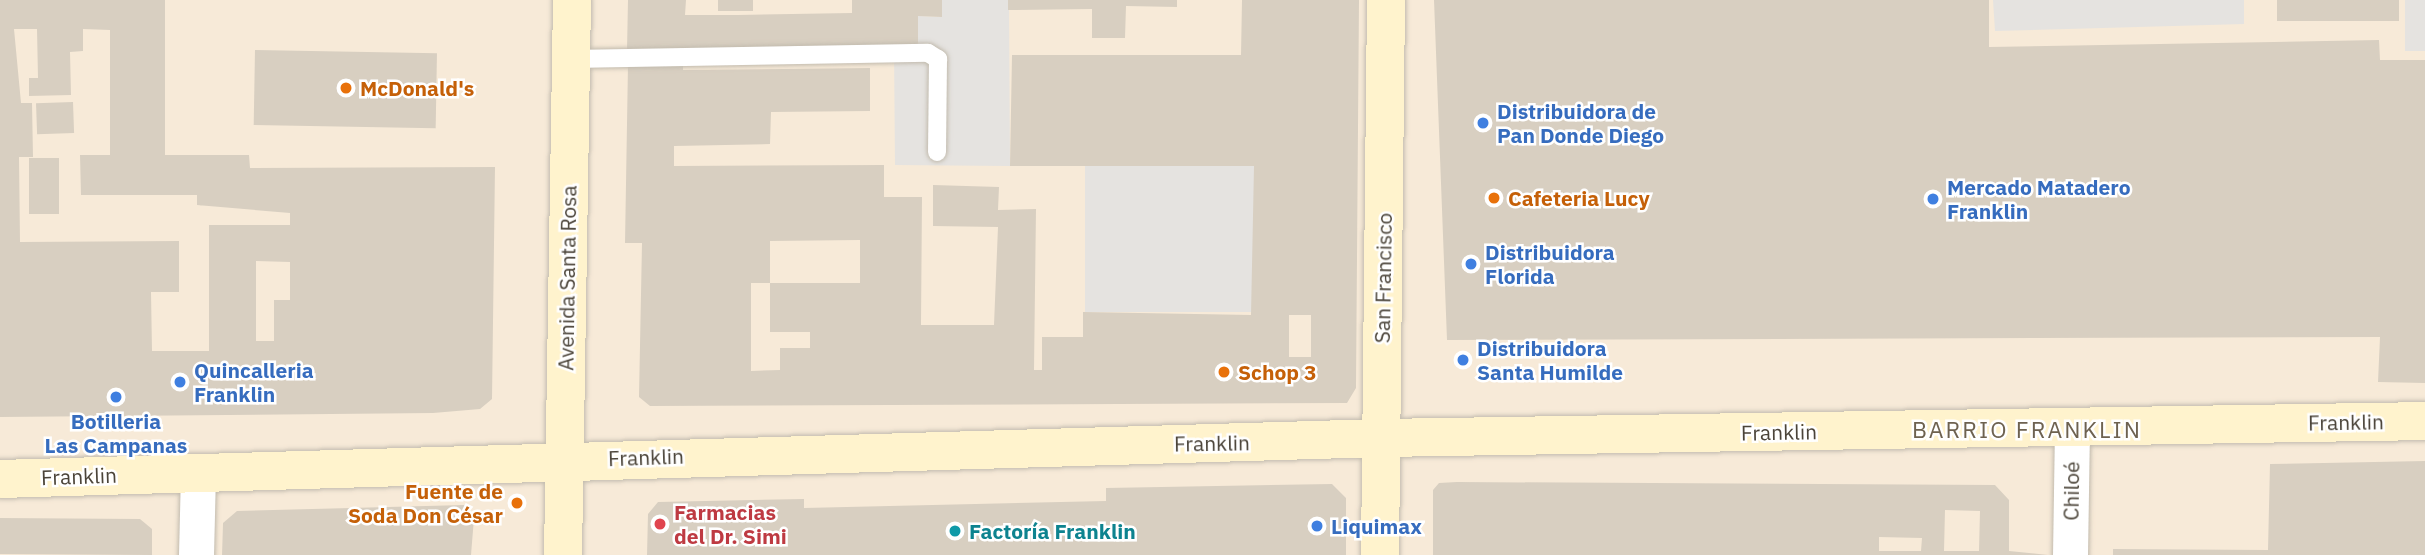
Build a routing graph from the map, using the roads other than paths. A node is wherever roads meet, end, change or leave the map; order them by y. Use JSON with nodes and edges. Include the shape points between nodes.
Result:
{"nodes":[{"id":1,"x":572,"y":0,"type":"edge"},
{"id":2,"x":1386,"y":0,"type":"edge"},
{"id":3,"x":571,"y":59,"type":"junction"},
{"id":4,"x":937,"y":152,"type":"dead end"},
{"id":5,"x":2425,"y":421,"type":"edge"},
{"id":6,"x":2072,"y":427,"type":"junction"},
{"id":7,"x":1382,"y":438,"type":"junction"},
{"id":8,"x":565,"y":460,"type":"junction"},
{"id":9,"x":198,"y":472,"type":"junction"},
{"id":10,"x":0,"y":479,"type":"edge"},
{"id":11,"x":196,"y":555,"type":"edge"},
{"id":12,"x":563,"y":555,"type":"edge"},
{"id":13,"x":1380,"y":555,"type":"edge"},
{"id":14,"x":2070,"y":555,"type":"edge"}],
"edges":[{"from":1,"to":3,"type":"main road","name":"Avenida Santa Rosa"},
{"from":2,"to":7,"type":"main road","name":"San Francisco"},
{"from":3,"to":4,"type":"lane","via":[[928,53],[938,59]]},
{"from":3,"to":8,"type":"main road","name":"Avenida Santa Rosa"},
{"from":5,"to":6,"type":"main road","name":"Franklin"},
{"from":6,"to":7,"type":"main road","name":"Franklin"},
{"from":6,"to":14,"type":"street","name":"Chiloé"},
{"from":7,"to":8,"type":"main road","name":"Franklin"},
{"from":7,"to":13,"type":"main road","name":"San Francisco"},
{"from":8,"to":9,"type":"main road","name":"Franklin"},
{"from":8,"to":12,"type":"main road","name":"Avenida Santa Rosa"},
{"from":9,"to":10,"type":"main road","name":"Franklin"},
{"from":9,"to":11,"type":"street"}]}
